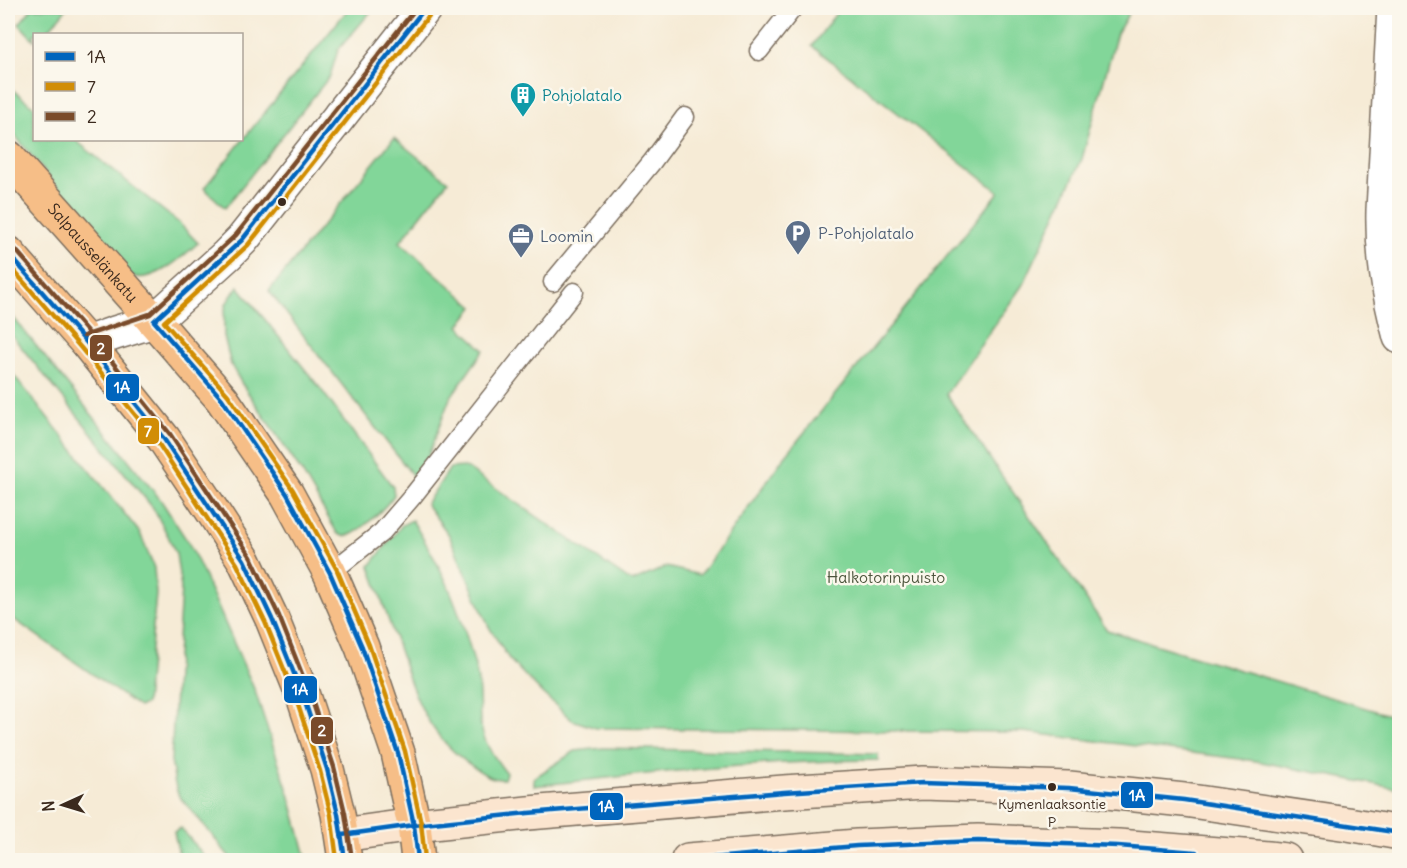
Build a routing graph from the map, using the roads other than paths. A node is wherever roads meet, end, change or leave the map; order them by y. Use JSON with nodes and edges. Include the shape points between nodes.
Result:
{"nodes":[{"id":1,"x":425,"y":8,"type":"edge"},
{"id":2,"x":793,"y":8,"type":"edge"},
{"id":3,"x":1394,"y":8,"type":"edge"},
{"id":4,"x":759,"y":51,"type":"dead end"},
{"id":5,"x":685,"y":117,"type":"dead end"},
{"id":6,"x":8,"y":157,"type":"edge"},
{"id":7,"x":8,"y":253,"type":"edge"},
{"id":8,"x":553,"y":282,"type":"dead end"},
{"id":9,"x":574,"y":292,"type":"dead end"},
{"id":10,"x":154,"y":321,"type":"junction"},
{"id":11,"x":1400,"y":337,"type":"edge"},
{"id":12,"x":87,"y":343,"type":"junction"},
{"id":13,"x":330,"y":573,"type":"junction"},
{"id":14,"x":414,"y":825,"type":"junction"},
{"id":15,"x":1400,"y":833,"type":"edge"},
{"id":16,"x":344,"y":848,"type":"edge"},
{"id":17,"x":418,"y":861,"type":"edge"},
{"id":18,"x":688,"y":861,"type":"edge"},
{"id":19,"x":1285,"y":861,"type":"edge"}],
"edges":[{"from":1,"to":10,"type":"street","via":[[242,240]]},
{"from":2,"to":4,"type":"lane"},
{"from":3,"to":11,"type":"street","via":[[1382,238],[1390,300]]},
{"from":5,"to":8,"type":"lane"},
{"from":6,"to":10,"type":"main road","name":"Salpausselänkatu"},
{"from":7,"to":12,"type":"main road"},
{"from":9,"to":13,"type":"lane","via":[[382,532]]},
{"from":10,"to":12,"type":"street"},
{"from":10,"to":13,"type":"main road","name":"Salpausselänkatu","via":[[222,399],[287,494]]},
{"from":12,"to":16,"type":"main road","via":[[164,439],[244,560],[303,696],[327,769]]},
{"from":13,"to":14,"type":"main road","name":"Salpausselänkatu","via":[[362,647],[398,753]]},
{"from":14,"to":15,"type":"main road","via":[[923,783],[1051,787],[1184,800]]},
{"from":14,"to":16,"type":"main road"},
{"from":14,"to":17,"type":"main road","name":"Salpausselänkatu"},
{"from":18,"to":19,"type":"main road","via":[[857,846],[978,841],[1118,846]]}]}
